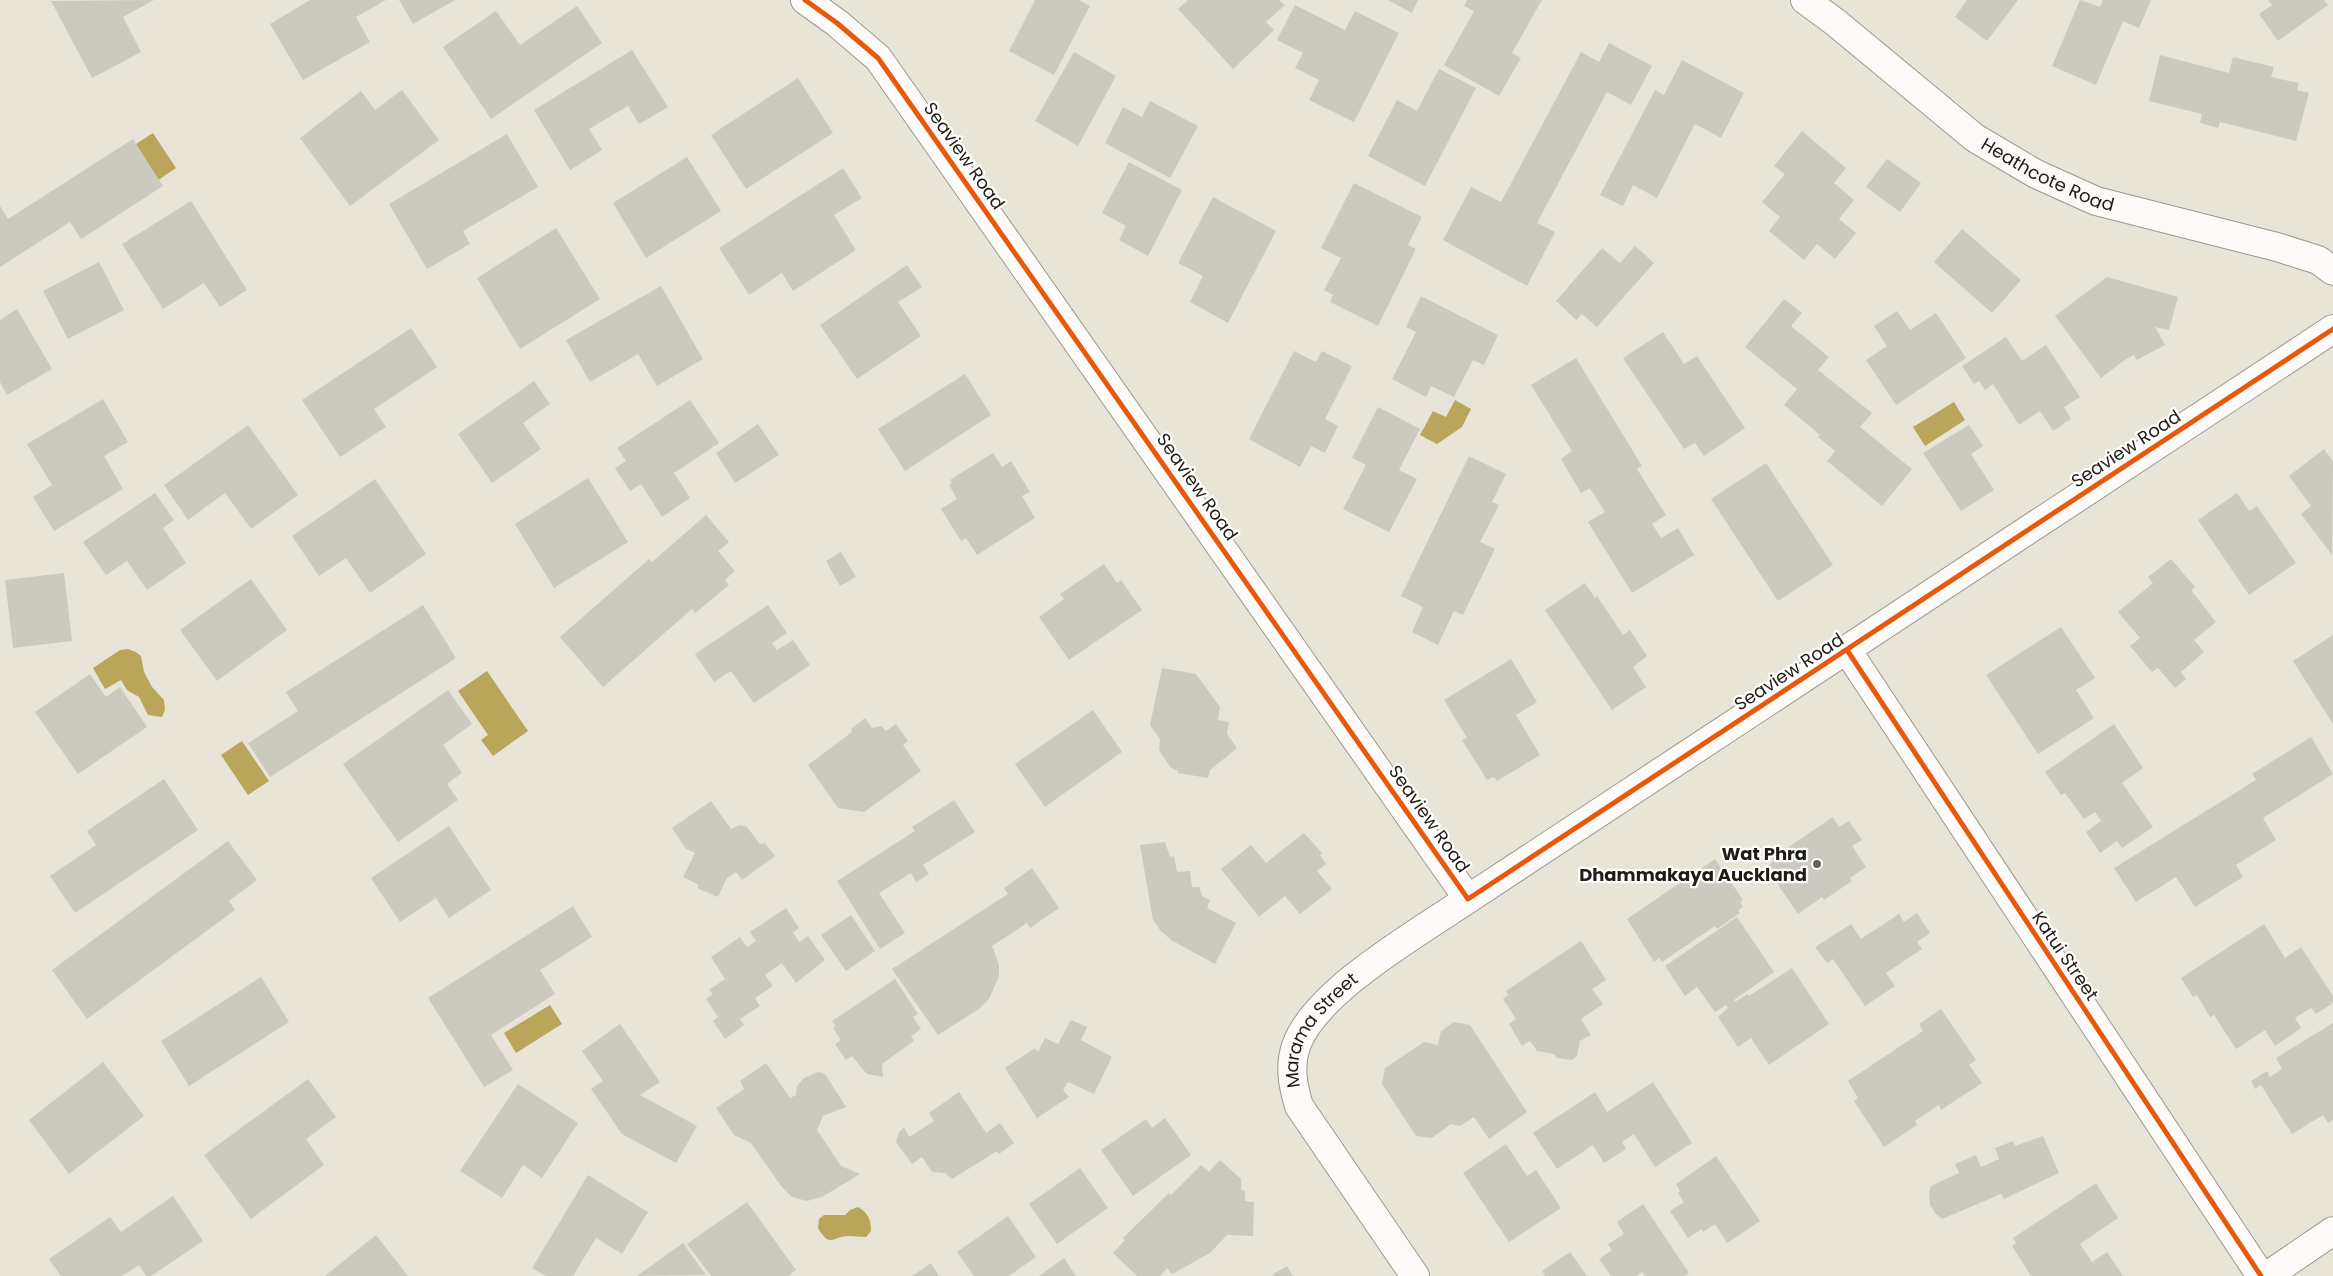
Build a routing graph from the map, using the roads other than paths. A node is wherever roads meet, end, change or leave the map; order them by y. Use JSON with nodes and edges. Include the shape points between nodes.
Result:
{"nodes":[{"id":1,"x":805,"y":0,"type":"edge"},
{"id":2,"x":1805,"y":0,"type":"edge"},
{"id":3,"x":2333,"y":271,"type":"edge"},
{"id":4,"x":2333,"y":329,"type":"edge"},
{"id":5,"x":1847,"y":650,"type":"junction"},
{"id":6,"x":1468,"y":899,"type":"junction"},
{"id":7,"x":2333,"y":1231,"type":"edge"},
{"id":8,"x":1415,"y":1276,"type":"edge"},
{"id":9,"x":2261,"y":1276,"type":"edge"},
{"id":10,"x":2267,"y":1276,"type":"edge"}],
"edges":[{"from":1,"to":6,"type":"street","name":"Seaview Road","via":[[878,58]]},
{"from":2,"to":3,"type":"street","name":"Heathcote Road","via":[[1975,138],[2036,174],[2096,201],[2277,247],[2318,260]]},
{"from":4,"to":5,"type":"street","name":"Seaview Road"},
{"from":5,"to":6,"type":"street","name":"Seaview Road"},
{"from":5,"to":9,"type":"street","name":"Katui Street"},
{"from":6,"to":8,"type":"street","name":"Marama Street","via":[[1332,996],[1304,1028],[1292,1068],[1299,1106]]},
{"from":7,"to":10,"type":"street"}]}
